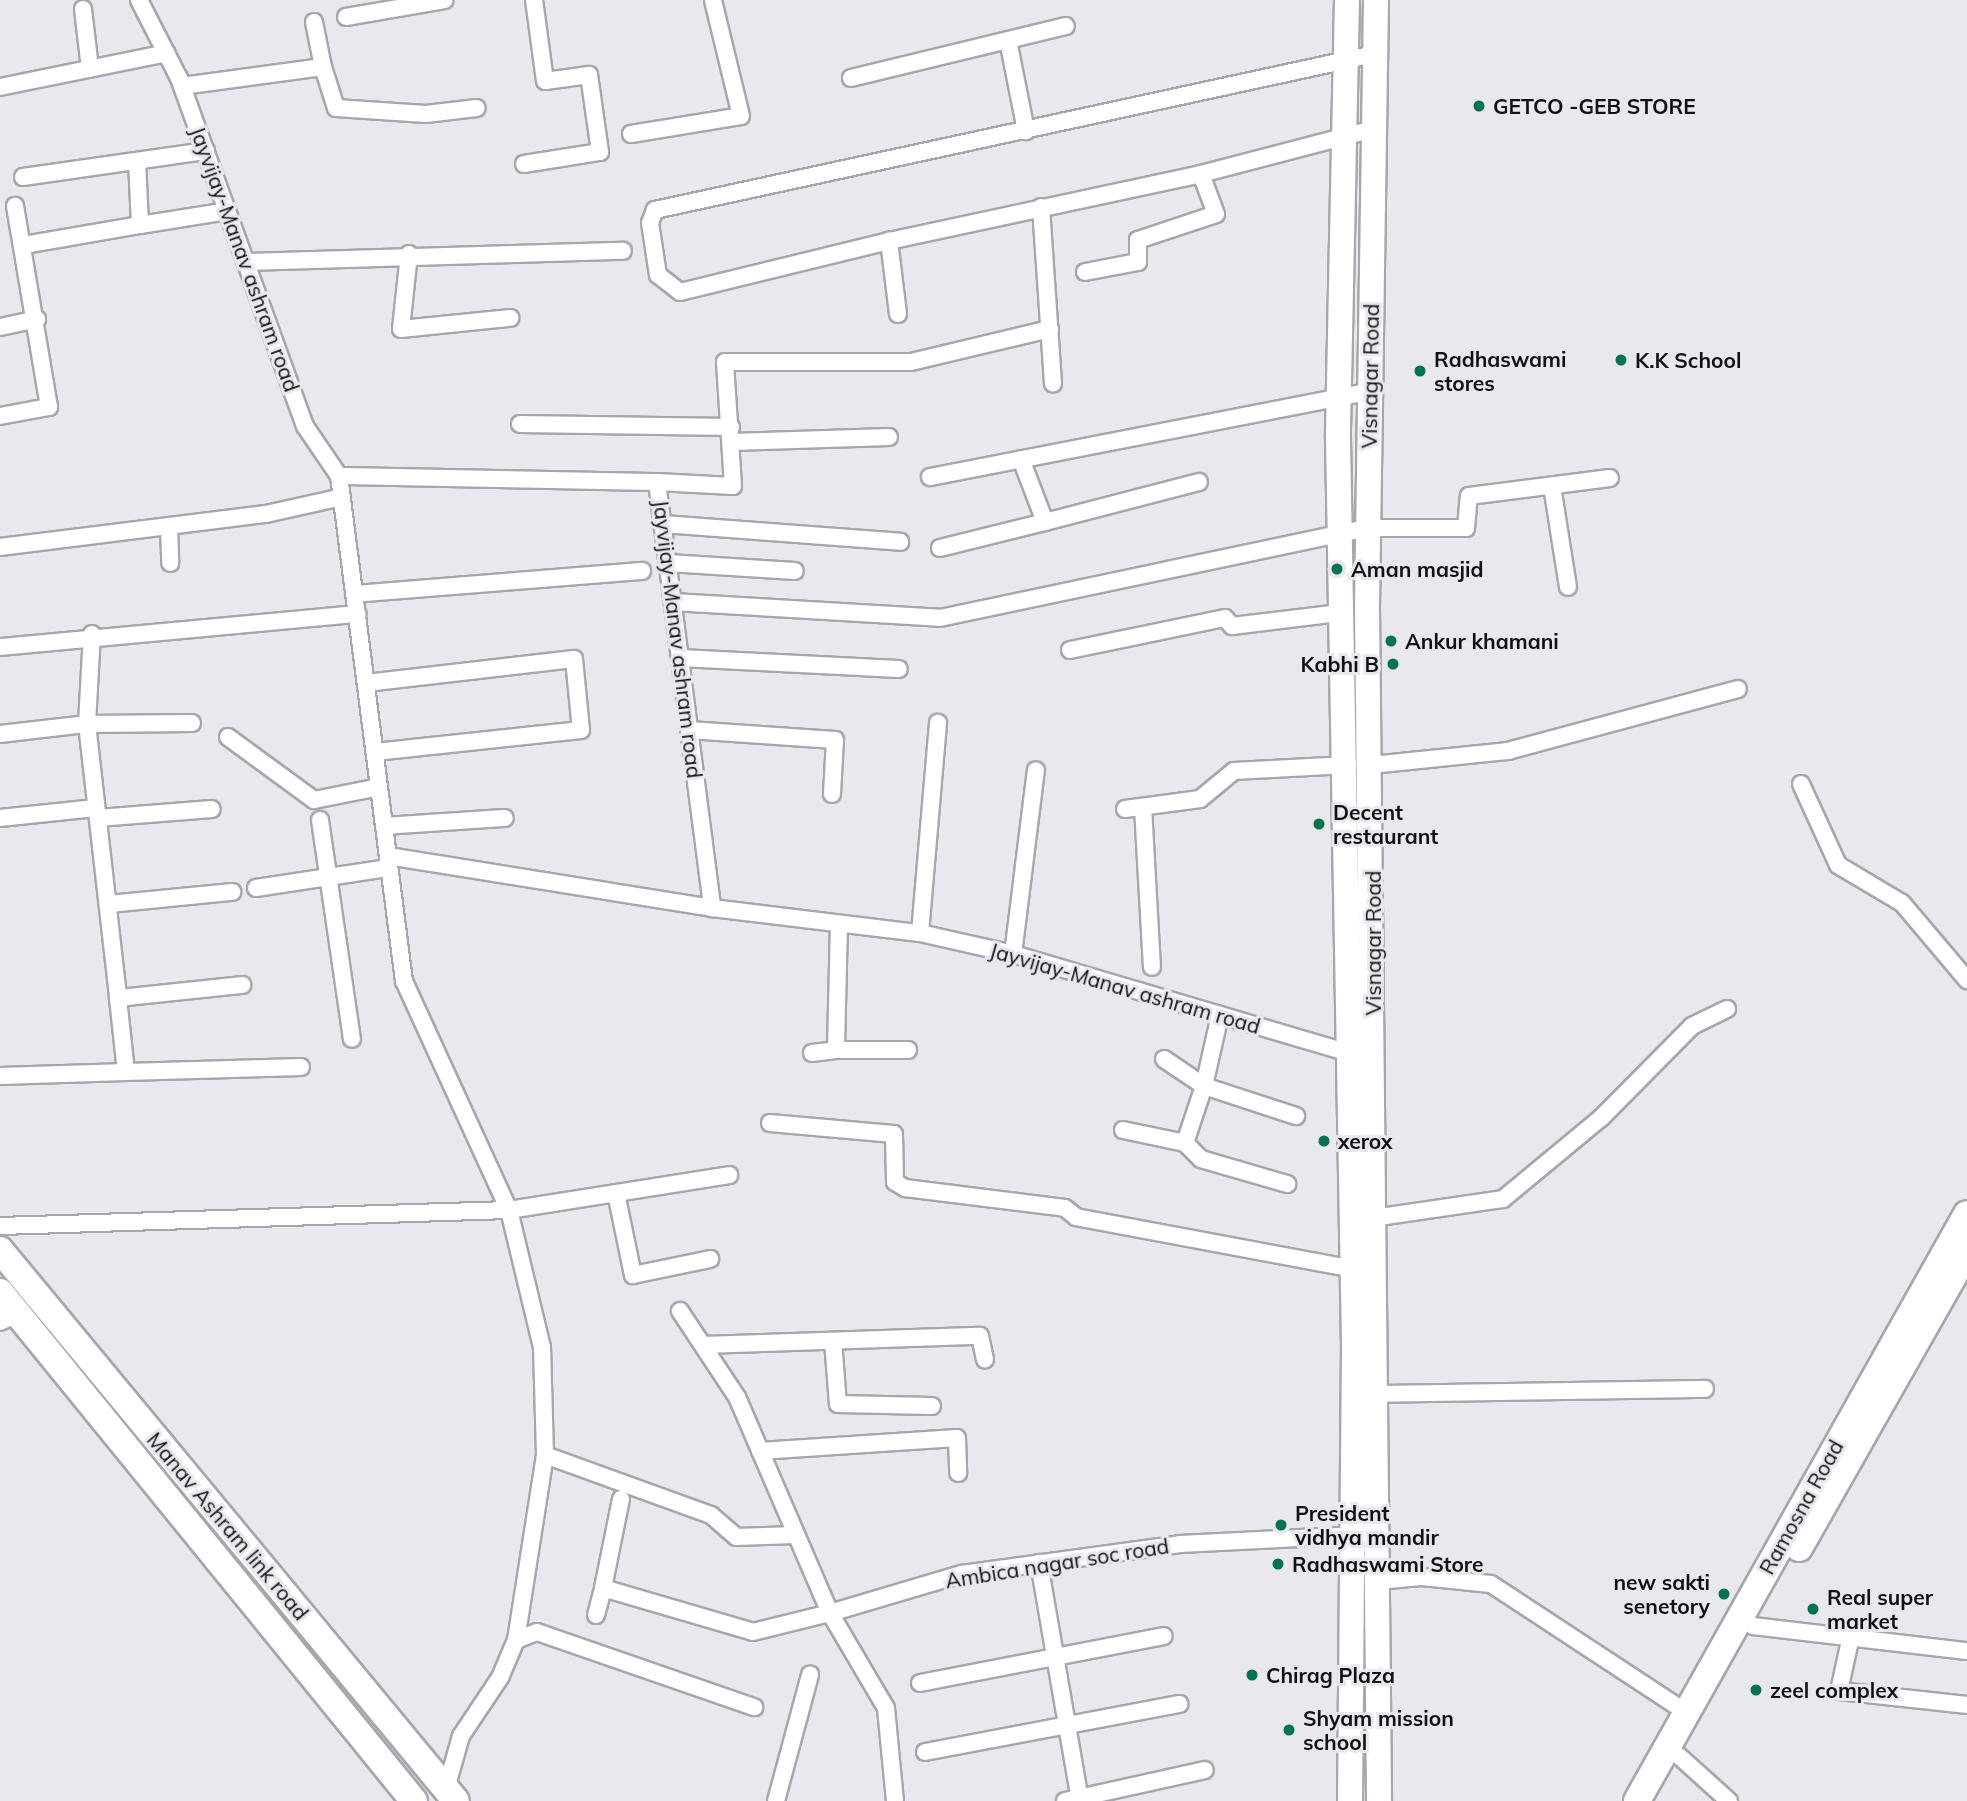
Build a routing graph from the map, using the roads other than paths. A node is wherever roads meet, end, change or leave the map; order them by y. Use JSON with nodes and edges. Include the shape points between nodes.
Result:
{"nodes":[{"id":1,"x":139,"y":0,"type":"edge"},
{"id":2,"x":445,"y":0,"type":"edge"},
{"id":3,"x":534,"y":0,"type":"edge"},
{"id":4,"x":713,"y":0,"type":"edge"},
{"id":5,"x":1347,"y":0,"type":"edge"},
{"id":6,"x":1376,"y":0,"type":"edge"},
{"id":7,"x":83,"y":9,"type":"dead end"},
{"id":8,"x":346,"y":17,"type":"dead end"},
{"id":9,"x":314,"y":22,"type":"dead end"},
{"id":10,"x":1066,"y":26,"type":"dead end"},
{"id":11,"x":1008,"y":40,"type":"junction"},
{"id":12,"x":167,"y":54,"type":"junction"},
{"id":13,"x":1376,"y":54,"type":"junction"},
{"id":14,"x":1347,"y":61,"type":"junction"},
{"id":15,"x":323,"y":67,"type":"junction"},
{"id":16,"x":90,"y":69,"type":"junction"},
{"id":17,"x":851,"y":78,"type":"dead end"},
{"id":18,"x":182,"y":86,"type":"junction"},
{"id":19,"x":0,"y":87,"type":"edge"},
{"id":20,"x":477,"y":108,"type":"dead end"},
{"id":21,"x":1377,"y":128,"type":"junction"},
{"id":22,"x":1026,"y":131,"type":"junction"},
{"id":23,"x":631,"y":134,"type":"dead end"},
{"id":24,"x":1344,"y":134,"type":"junction"},
{"id":25,"x":206,"y":151,"type":"junction"},
{"id":26,"x":138,"y":161,"type":"junction"},
{"id":27,"x":524,"y":164,"type":"dead end"},
{"id":28,"x":1200,"y":174,"type":"junction"},
{"id":29,"x":23,"y":177,"type":"dead end"},
{"id":30,"x":15,"y":206,"type":"dead end"},
{"id":31,"x":1041,"y":207,"type":"junction"},
{"id":32,"x":227,"y":211,"type":"junction"},
{"id":33,"x":140,"y":225,"type":"junction"},
{"id":34,"x":889,"y":241,"type":"junction"},
{"id":35,"x":24,"y":245,"type":"junction"},
{"id":36,"x":623,"y":251,"type":"dead end"},
{"id":37,"x":410,"y":254,"type":"junction"},
{"id":38,"x":246,"y":262,"type":"junction"},
{"id":39,"x":1085,"y":272,"type":"dead end"},
{"id":40,"x":898,"y":314,"type":"dead end"},
{"id":41,"x":510,"y":318,"type":"dead end"},
{"id":42,"x":37,"y":319,"type":"junction"},
{"id":43,"x":0,"y":327,"type":"edge"},
{"id":44,"x":1049,"y":329,"type":"junction"},
{"id":45,"x":1053,"y":384,"type":"dead end"},
{"id":46,"x":1368,"y":392,"type":"junction"},
{"id":47,"x":1338,"y":398,"type":"junction"},
{"id":48,"x":0,"y":416,"type":"edge"},
{"id":49,"x":520,"y":424,"type":"dead end"},
{"id":50,"x":732,"y":435,"type":"junction"},
{"id":51,"x":889,"y":437,"type":"dead end"},
{"id":52,"x":1021,"y":459,"type":"junction"},
{"id":53,"x":339,"y":476,"type":"junction"},
{"id":54,"x":930,"y":477,"type":"dead end"},
{"id":55,"x":1610,"y":478,"type":"dead end"},
{"id":56,"x":657,"y":482,"type":"junction"},
{"id":57,"x":1199,"y":482,"type":"dead end"},
{"id":58,"x":1552,"y":486,"type":"junction"},
{"id":59,"x":342,"y":497,"type":"junction"},
{"id":60,"x":1045,"y":522,"type":"junction"},
{"id":61,"x":663,"y":524,"type":"junction"},
{"id":62,"x":169,"y":526,"type":"junction"},
{"id":63,"x":1367,"y":528,"type":"junction"},
{"id":64,"x":1339,"y":534,"type":"junction"},
{"id":65,"x":900,"y":542,"type":"dead end"},
{"id":66,"x":0,"y":547,"type":"edge"},
{"id":67,"x":940,"y":548,"type":"dead end"},
{"id":68,"x":170,"y":563,"type":"dead end"},
{"id":69,"x":668,"y":563,"type":"junction"},
{"id":70,"x":642,"y":570,"type":"dead end"},
{"id":71,"x":795,"y":571,"type":"dead end"},
{"id":72,"x":1568,"y":587,"type":"dead end"},
{"id":73,"x":354,"y":594,"type":"junction"},
{"id":74,"x":673,"y":602,"type":"junction"},
{"id":75,"x":1340,"y":612,"type":"junction"},
{"id":76,"x":357,"y":614,"type":"junction"},
{"id":77,"x":92,"y":635,"type":"junction"},
{"id":78,"x":0,"y":647,"type":"edge"},
{"id":79,"x":1070,"y":650,"type":"dead end"},
{"id":80,"x":680,"y":659,"type":"junction"},
{"id":81,"x":899,"y":669,"type":"dead end"},
{"id":82,"x":366,"y":683,"type":"junction"},
{"id":83,"x":1738,"y":690,"type":"dead end"},
{"id":84,"x":192,"y":723,"type":"dead end"},
{"id":85,"x":938,"y":723,"type":"dead end"},
{"id":86,"x":88,"y":724,"type":"junction"},
{"id":87,"x":689,"y":730,"type":"junction"},
{"id":88,"x":0,"y":734,"type":"edge"},
{"id":89,"x":229,"y":737,"type":"dead end"},
{"id":90,"x":374,"y":752,"type":"junction"},
{"id":91,"x":1354,"y":765,"type":"junction"},
{"id":92,"x":1036,"y":770,"type":"dead end"},
{"id":93,"x":1801,"y":784,"type":"dead end"},
{"id":94,"x":379,"y":787,"type":"junction"},
{"id":95,"x":832,"y":794,"type":"dead end"},
{"id":96,"x":1143,"y":807,"type":"junction"},
{"id":97,"x":212,"y":809,"type":"dead end"},
{"id":98,"x":1125,"y":809,"type":"dead end"},
{"id":99,"x":96,"y":813,"type":"junction"},
{"id":100,"x":0,"y":818,"type":"edge"},
{"id":101,"x":505,"y":818,"type":"dead end"},
{"id":102,"x":320,"y":820,"type":"dead end"},
{"id":103,"x":384,"y":826,"type":"junction"},
{"id":104,"x":388,"y":862,"type":"junction"},
{"id":105,"x":325,"y":878,"type":"junction"},
{"id":106,"x":256,"y":888,"type":"dead end"},
{"id":107,"x":232,"y":892,"type":"dead end"},
{"id":108,"x":109,"y":904,"type":"junction"},
{"id":109,"x":712,"y":908,"type":"junction"},
{"id":110,"x":839,"y":924,"type":"junction"},
{"id":111,"x":920,"y":933,"type":"junction"},
{"id":112,"x":1013,"y":954,"type":"junction"},
{"id":113,"x":1152,"y":967,"type":"dead end"},
{"id":114,"x":1967,"y":980,"type":"edge"},
{"id":115,"x":242,"y":985,"type":"dead end"},
{"id":116,"x":118,"y":998,"type":"junction"},
{"id":117,"x":1727,"y":1009,"type":"dead end"},
{"id":118,"x":1220,"y":1015,"type":"junction"},
{"id":119,"x":352,"y":1040,"type":"dead end"},
{"id":120,"x":836,"y":1050,"type":"junction"},
{"id":121,"x":908,"y":1050,"type":"dead end"},
{"id":122,"x":811,"y":1053,"type":"dead end"},
{"id":123,"x":1348,"y":1053,"type":"junction"},
{"id":124,"x":1164,"y":1059,"type":"dead end"},
{"id":125,"x":1374,"y":1059,"type":"junction"},
{"id":126,"x":301,"y":1067,"type":"dead end"},
{"id":127,"x":126,"y":1072,"type":"junction"},
{"id":128,"x":0,"y":1076,"type":"edge"},
{"id":129,"x":1204,"y":1086,"type":"junction"},
{"id":130,"x":1296,"y":1116,"type":"dead end"},
{"id":131,"x":770,"y":1123,"type":"dead end"},
{"id":132,"x":1123,"y":1130,"type":"dead end"},
{"id":133,"x":1185,"y":1143,"type":"junction"},
{"id":134,"x":729,"y":1175,"type":"dead end"},
{"id":135,"x":1287,"y":1184,"type":"dead end"},
{"id":136,"x":617,"y":1193,"type":"junction"},
{"id":137,"x":509,"y":1210,"type":"junction"},
{"id":138,"x":1967,"y":1214,"type":"edge"},
{"id":139,"x":1373,"y":1218,"type":"junction"},
{"id":140,"x":0,"y":1226,"type":"edge"},
{"id":141,"x":0,"y":1250,"type":"edge"},
{"id":142,"x":1967,"y":1252,"type":"edge"},
{"id":143,"x":710,"y":1259,"type":"dead end"},
{"id":144,"x":1362,"y":1271,"type":"junction"},
{"id":145,"x":0,"y":1292,"type":"edge"},
{"id":146,"x":680,"y":1311,"type":"dead end"},
{"id":147,"x":9,"y":1318,"type":"edge"},
{"id":148,"x":833,"y":1341,"type":"junction"},
{"id":149,"x":703,"y":1345,"type":"junction"},
{"id":150,"x":985,"y":1359,"type":"dead end"},
{"id":151,"x":1705,"y":1389,"type":"dead end"},
{"id":152,"x":1372,"y":1394,"type":"junction"},
{"id":153,"x":932,"y":1406,"type":"dead end"},
{"id":154,"x":760,"y":1451,"type":"junction"},
{"id":155,"x":545,"y":1455,"type":"junction"},
{"id":156,"x":958,"y":1473,"type":"dead end"},
{"id":157,"x":621,"y":1499,"type":"dead end"},
{"id":158,"x":795,"y":1535,"type":"junction"},
{"id":159,"x":1363,"y":1535,"type":"junction"},
{"id":160,"x":1039,"y":1563,"type":"junction"},
{"id":161,"x":1378,"y":1581,"type":"junction"},
{"id":162,"x":603,"y":1588,"type":"junction"},
{"id":163,"x":830,"y":1612,"type":"junction"},
{"id":164,"x":596,"y":1615,"type":"dead end"},
{"id":165,"x":1753,"y":1626,"type":"junction"},
{"id":166,"x":1164,"y":1636,"type":"dead end"},
{"id":167,"x":1851,"y":1636,"type":"junction"},
{"id":168,"x":516,"y":1640,"type":"junction"},
{"id":169,"x":1967,"y":1651,"type":"edge"},
{"id":170,"x":1055,"y":1653,"type":"junction"},
{"id":171,"x":810,"y":1675,"type":"dead end"},
{"id":172,"x":920,"y":1683,"type":"dead end"},
{"id":173,"x":1180,"y":1704,"type":"dead end"},
{"id":174,"x":1967,"y":1705,"type":"edge"},
{"id":175,"x":754,"y":1707,"type":"dead end"},
{"id":176,"x":1686,"y":1712,"type":"junction"},
{"id":177,"x":1067,"y":1726,"type":"junction"},
{"id":178,"x":925,"y":1752,"type":"dead end"},
{"id":179,"x":1679,"y":1756,"type":"junction"},
{"id":180,"x":1205,"y":1770,"type":"dead end"},
{"id":181,"x":451,"y":1795,"type":"edge"},
{"id":182,"x":1075,"y":1800,"type":"edge"},
{"id":183,"x":414,"y":1801,"type":"edge"},
{"id":184,"x":776,"y":1801,"type":"edge"},
{"id":185,"x":895,"y":1801,"type":"edge"},
{"id":186,"x":1350,"y":1801,"type":"edge"},
{"id":187,"x":1379,"y":1801,"type":"edge"},
{"id":188,"x":1637,"y":1801,"type":"edge"},
{"id":189,"x":1655,"y":1801,"type":"edge"},
{"id":190,"x":1729,"y":1801,"type":"edge"}],
"edges":[{"from":1,"to":12,"type":"street","name":"Jayvijay-Manav ashram road"},
{"from":2,"to":8,"type":"street"},
{"from":3,"to":27,"type":"street","via":[[545,81],[589,75],[600,152]]},
{"from":4,"to":23,"type":"street","via":[[741,117]]},
{"from":5,"to":14,"type":"main road"},
{"from":6,"to":13,"type":"main road","name":"Visnagar Road"},
{"from":7,"to":16,"type":"street"},
{"from":9,"to":15,"type":"street"},
{"from":10,"to":11,"type":"street"},
{"from":11,"to":17,"type":"street"},
{"from":11,"to":22,"type":"street"},
{"from":12,"to":16,"type":"street"},
{"from":12,"to":18,"type":"street","name":"Jayvijay-Manav ashram road"},
{"from":13,"to":14,"type":"street"},
{"from":13,"to":21,"type":"main road","name":"Visnagar Road"},
{"from":14,"to":22,"type":"street"},
{"from":14,"to":24,"type":"main road"},
{"from":15,"to":18,"type":"street"},
{"from":15,"to":20,"type":"street","via":[[336,108],[426,114]]},
{"from":16,"to":19,"type":"street"},
{"from":18,"to":25,"type":"street","name":"Jayvijay-Manav ashram road"},
{"from":21,"to":24,"type":"street"},
{"from":21,"to":46,"type":"main road","name":"Visnagar Road"},
{"from":22,"to":34,"type":"street","via":[[673,204],[655,210],[650,223],[658,275],[680,292]]},
{"from":24,"to":28,"type":"street"},
{"from":24,"to":47,"type":"main road"},
{"from":25,"to":26,"type":"street"},
{"from":25,"to":32,"type":"street","name":"Jayvijay-Manav ashram road"},
{"from":26,"to":29,"type":"street"},
{"from":26,"to":33,"type":"street"},
{"from":28,"to":31,"type":"street"},
{"from":28,"to":39,"type":"street","via":[[1216,214],[1138,240],[1138,262]]},
{"from":30,"to":35,"type":"street"},
{"from":31,"to":34,"type":"street"},
{"from":31,"to":44,"type":"street"},
{"from":32,"to":33,"type":"street"},
{"from":32,"to":38,"type":"street","name":"Jayvijay-Manav ashram road"},
{"from":33,"to":35,"type":"street"},
{"from":34,"to":40,"type":"street"},
{"from":35,"to":42,"type":"street"},
{"from":36,"to":37,"type":"street"},
{"from":37,"to":38,"type":"street"},
{"from":37,"to":41,"type":"street","via":[[401,329]]},
{"from":38,"to":53,"type":"street","name":"Jayvijay-Manav ashram road","via":[[305,426]]},
{"from":42,"to":43,"type":"street"},
{"from":42,"to":48,"type":"street","via":[[49,407]]},
{"from":44,"to":45,"type":"street"},
{"from":44,"to":50,"type":"street","via":[[911,362],[725,362]]},
{"from":46,"to":47,"type":"street"},
{"from":46,"to":63,"type":"main road","name":"Visnagar Road"},
{"from":47,"to":52,"type":"street"},
{"from":47,"to":64,"type":"main road"},
{"from":49,"to":50,"type":"street"},
{"from":50,"to":51,"type":"street"},
{"from":50,"to":56,"type":"street","via":[[733,486]]},
{"from":52,"to":54,"type":"street"},
{"from":52,"to":60,"type":"street"},
{"from":53,"to":56,"type":"street","name":"Jayvijay-Manav ashram road"},
{"from":53,"to":59,"type":"street"},
{"from":55,"to":58,"type":"street"},
{"from":56,"to":61,"type":"street","name":"Jayvijay-Manav ashram road"},
{"from":57,"to":60,"type":"street"},
{"from":58,"to":63,"type":"street","via":[[1469,496],[1466,528]]},
{"from":58,"to":72,"type":"street"},
{"from":59,"to":62,"type":"street"},
{"from":59,"to":73,"type":"street"},
{"from":60,"to":67,"type":"street"},
{"from":61,"to":65,"type":"street"},
{"from":61,"to":69,"type":"street","name":"Jayvijay-Manav ashram road"},
{"from":62,"to":66,"type":"street"},
{"from":62,"to":68,"type":"street"},
{"from":63,"to":64,"type":"street"},
{"from":63,"to":91,"type":"main road","name":"Visnagar Road"},
{"from":64,"to":74,"type":"street","via":[[940,618]]},
{"from":64,"to":75,"type":"main road"},
{"from":69,"to":71,"type":"street"},
{"from":69,"to":74,"type":"street","name":"Jayvijay-Manav ashram road"},
{"from":70,"to":73,"type":"street"},
{"from":73,"to":76,"type":"street"},
{"from":74,"to":80,"type":"street","name":"Jayvijay-Manav ashram road"},
{"from":75,"to":79,"type":"street","via":[[1232,626],[1225,618]]},
{"from":75,"to":91,"type":"main road"},
{"from":76,"to":77,"type":"street"},
{"from":76,"to":82,"type":"street"},
{"from":77,"to":78,"type":"street"},
{"from":77,"to":86,"type":"street"},
{"from":80,"to":81,"type":"street"},
{"from":80,"to":87,"type":"street","name":"Jayvijay-Manav ashram road"},
{"from":82,"to":90,"type":"street"},
{"from":82,"to":90,"type":"street","via":[[574,659],[581,730]]},
{"from":83,"to":91,"type":"street","via":[[1508,751]]},
{"from":84,"to":86,"type":"street"},
{"from":85,"to":111,"type":"street"},
{"from":86,"to":88,"type":"street"},
{"from":86,"to":99,"type":"street"},
{"from":87,"to":95,"type":"street","via":[[835,740]]},
{"from":87,"to":109,"type":"street","name":"Jayvijay-Manav ashram road"},
{"from":89,"to":94,"type":"street","via":[[314,800]]},
{"from":90,"to":94,"type":"street"},
{"from":91,"to":96,"type":"street","via":[[1234,771],[1200,799]]},
{"from":91,"to":123,"type":"main road"},
{"from":91,"to":125,"type":"main road","name":"Visnagar Road"},
{"from":92,"to":112,"type":"street"},
{"from":93,"to":114,"type":"street","via":[[1838,865],[1902,903]]},
{"from":94,"to":103,"type":"street"},
{"from":96,"to":98,"type":"street"},
{"from":96,"to":113,"type":"street"},
{"from":97,"to":99,"type":"street"},
{"from":99,"to":100,"type":"street"},
{"from":99,"to":108,"type":"street"},
{"from":101,"to":103,"type":"street"},
{"from":102,"to":105,"type":"street"},
{"from":103,"to":104,"type":"street"},
{"from":104,"to":105,"type":"street"},
{"from":104,"to":109,"type":"street"},
{"from":104,"to":137,"type":"street","via":[[404,981]]},
{"from":105,"to":106,"type":"street"},
{"from":105,"to":119,"type":"street"},
{"from":107,"to":108,"type":"street"},
{"from":108,"to":116,"type":"street"},
{"from":109,"to":110,"type":"street","name":"Jayvijay-Manav ashram road"},
{"from":110,"to":111,"type":"street","name":"Jayvijay-Manav ashram road"},
{"from":110,"to":120,"type":"street"},
{"from":111,"to":112,"type":"street","name":"Jayvijay-Manav ashram road"},
{"from":112,"to":118,"type":"street","name":"Jayvijay-Manav ashram road"},
{"from":115,"to":116,"type":"street"},
{"from":116,"to":127,"type":"street"},
{"from":117,"to":139,"type":"street","via":[[1692,1026],[1601,1118],[1503,1199]]},
{"from":118,"to":123,"type":"street","name":"Jayvijay-Manav ashram road"},
{"from":118,"to":129,"type":"street"},
{"from":120,"to":121,"type":"street"},
{"from":120,"to":122,"type":"street"},
{"from":123,"to":125,"type":"street","name":"Jayvijay-Manav ashram road"},
{"from":123,"to":144,"type":"main road"},
{"from":124,"to":129,"type":"street"},
{"from":125,"to":139,"type":"main road","name":"Visnagar Road"},
{"from":126,"to":127,"type":"street"},
{"from":127,"to":128,"type":"street"},
{"from":129,"to":130,"type":"street"},
{"from":129,"to":133,"type":"street"},
{"from":131,"to":144,"type":"street","via":[[894,1134],[895,1182],[905,1188],[1066,1208],[1076,1217]]},
{"from":132,"to":133,"type":"street"},
{"from":133,"to":135,"type":"street","via":[[1201,1159]]},
{"from":134,"to":136,"type":"street"},
{"from":136,"to":137,"type":"street"},
{"from":136,"to":143,"type":"street","via":[[633,1275]]},
{"from":137,"to":140,"type":"street"},
{"from":137,"to":155,"type":"street","via":[[542,1347]]},
{"from":138,"to":176,"type":"highway","name":"Ramosna Road"},
{"from":139,"to":144,"type":"main road","name":"Visnagar Road"},
{"from":141,"to":181,"type":"highway","name":"Manav Ashram link road"},
{"from":142,"to":165,"type":"highway","name":"Ramosna Road"},
{"from":144,"to":152,"type":"main road","name":"Visnagar Road"},
{"from":144,"to":159,"type":"main road"},
{"from":145,"to":147,"type":"highway"},
{"from":146,"to":149,"type":"street"},
{"from":147,"to":183,"type":"highway"},
{"from":148,"to":149,"type":"street"},
{"from":148,"to":150,"type":"street","via":[[981,1336]]},
{"from":148,"to":153,"type":"street","via":[[838,1404]]},
{"from":149,"to":154,"type":"street","via":[[737,1397]]},
{"from":151,"to":152,"type":"street"},
{"from":152,"to":159,"type":"main road","name":"Visnagar Road"},
{"from":154,"to":156,"type":"street","via":[[957,1438]]},
{"from":154,"to":158,"type":"street"},
{"from":155,"to":158,"type":"street","via":[[711,1515],[736,1537]]},
{"from":155,"to":168,"type":"street"},
{"from":157,"to":162,"type":"street"},
{"from":158,"to":163,"type":"street"},
{"from":159,"to":160,"type":"street","name":"Ambica nagar soc road","via":[[1180,1544]]},
{"from":159,"to":161,"type":"main road","name":"Visnagar Road"},
{"from":159,"to":186,"type":"main road"},
{"from":160,"to":163,"type":"street","name":"Ambica nagar soc road","via":[[962,1574]]},
{"from":160,"to":170,"type":"street"},
{"from":161,"to":176,"type":"street","via":[[1421,1577],[1491,1584]]},
{"from":161,"to":187,"type":"main road","name":"Visnagar Road"},
{"from":162,"to":163,"type":"street","name":"Ambica nagar soc road","via":[[753,1632]]},
{"from":162,"to":164,"type":"street"},
{"from":163,"to":185,"type":"street","via":[[886,1708]]},
{"from":165,"to":167,"type":"street"},
{"from":165,"to":179,"type":"highway","name":"Ramosna Road"},
{"from":166,"to":170,"type":"street"},
{"from":167,"to":169,"type":"street"},
{"from":167,"to":174,"type":"street","via":[[1839,1691]]},
{"from":168,"to":175,"type":"street","via":[[537,1632]]},
{"from":168,"to":181,"type":"street","via":[[501,1676],[461,1736]]},
{"from":170,"to":172,"type":"street"},
{"from":170,"to":177,"type":"street"},
{"from":171,"to":184,"type":"street"},
{"from":173,"to":177,"type":"street"},
{"from":176,"to":188,"type":"highway","name":"Ramosna Road"},
{"from":177,"to":178,"type":"street"},
{"from":177,"to":182,"type":"street"},
{"from":179,"to":189,"type":"highway","name":"Ramosna Road"},
{"from":179,"to":190,"type":"street"},
{"from":180,"to":182,"type":"street"}]}
